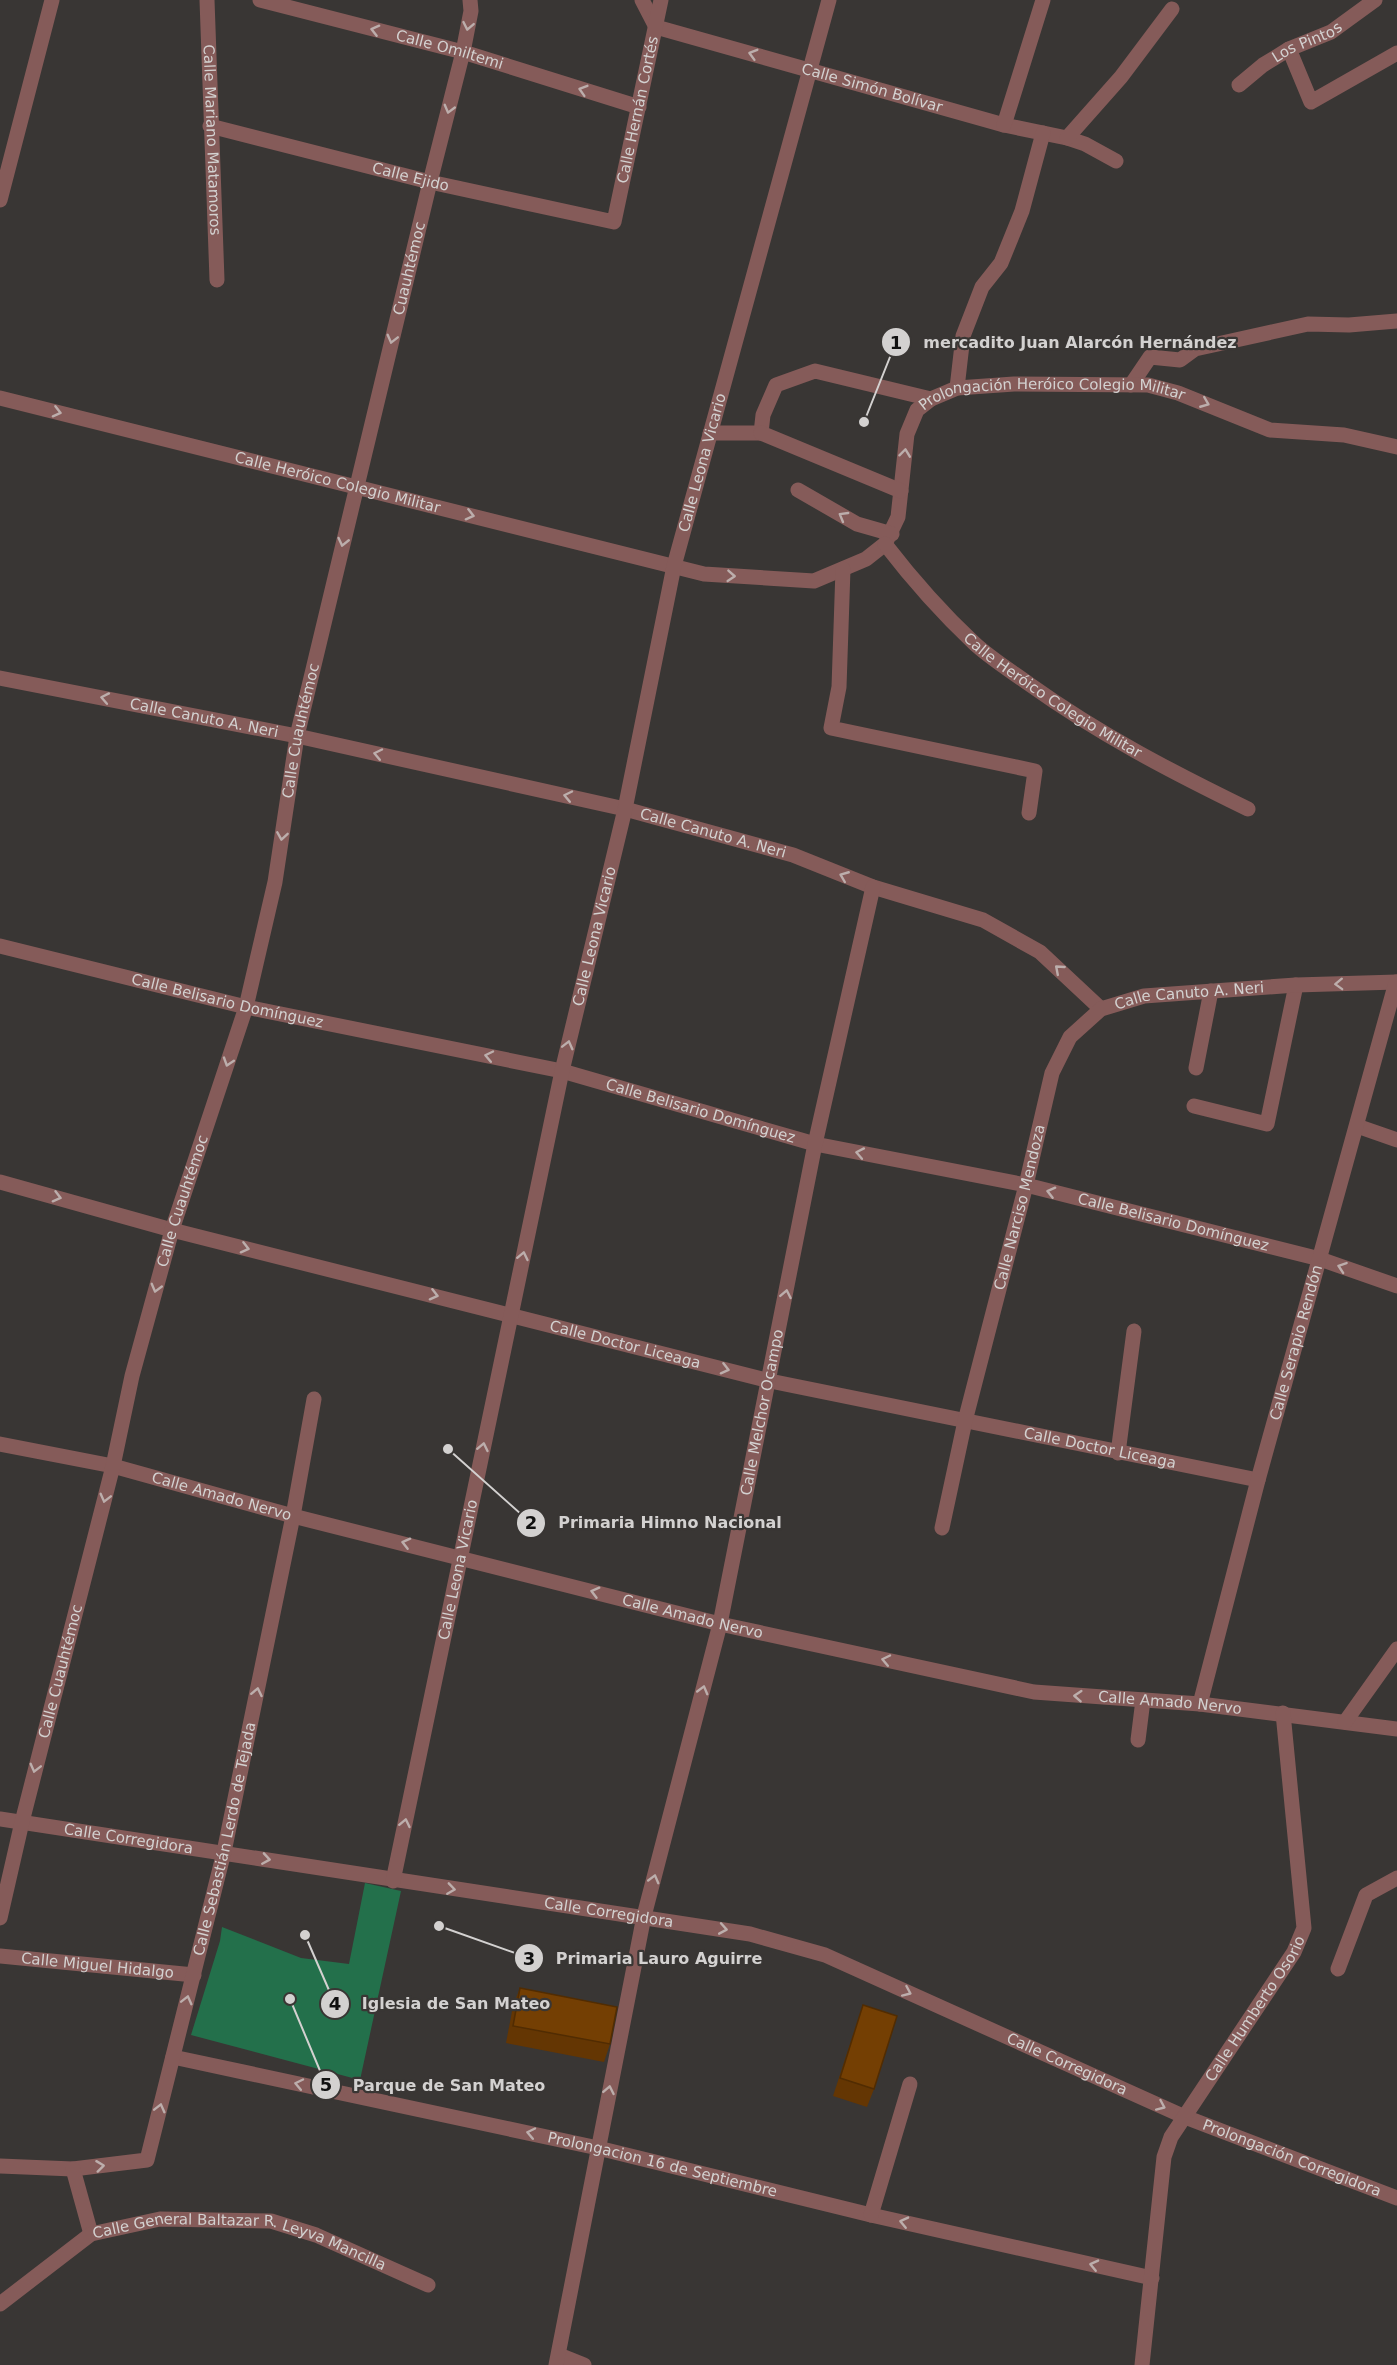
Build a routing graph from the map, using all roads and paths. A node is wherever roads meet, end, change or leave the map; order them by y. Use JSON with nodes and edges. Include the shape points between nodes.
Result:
{"nodes":[{"id":1,"x":52,"y":0,"type":"edge"},
{"id":2,"x":207,"y":0,"type":"edge"},
{"id":3,"x":260,"y":0,"type":"edge"},
{"id":4,"x":470,"y":0,"type":"edge"},
{"id":5,"x":642,"y":0,"type":"edge"},
{"id":6,"x":660,"y":0,"type":"edge"},
{"id":7,"x":829,"y":0,"type":"edge"},
{"id":8,"x":1043,"y":0,"type":"edge"},
{"id":9,"x":1375,"y":0,"type":"edge"},
{"id":10,"x":1172,"y":9,"type":"dead end"},
{"id":11,"x":656,"y":27,"type":"junction"},
{"id":12,"x":1289,"y":49,"type":"junction"},
{"id":13,"x":464,"y":52,"type":"junction"},
{"id":14,"x":1397,"y":53,"type":"edge"},
{"id":15,"x":810,"y":70,"type":"junction"},
{"id":16,"x":1239,"y":85,"type":"dead end"},
{"id":17,"x":639,"y":107,"type":"junction"},
{"id":18,"x":1004,"y":124,"type":"junction"},
{"id":19,"x":210,"y":126,"type":"junction"},
{"id":20,"x":1043,"y":133,"type":"junction"},
{"id":21,"x":1067,"y":138,"type":"junction"},
{"id":22,"x":1116,"y":161,"type":"dead end"},
{"id":23,"x":430,"y":182,"type":"junction"},
{"id":24,"x":0,"y":200,"type":"edge"},
{"id":25,"x":614,"y":222,"type":"joint"},
{"id":26,"x":217,"y":280,"type":"dead end"},
{"id":27,"x":1391,"y":321,"type":"edge"},
{"id":28,"x":1131,"y":385,"type":"junction"},
{"id":29,"x":957,"y":388,"type":"junction"},
{"id":30,"x":0,"y":398,"type":"edge"},
{"id":31,"x":931,"y":399,"type":"junction"},
{"id":32,"x":710,"y":433,"type":"junction"},
{"id":33,"x":761,"y":433,"type":"junction"},
{"id":34,"x":1397,"y":447,"type":"edge"},
{"id":35,"x":356,"y":486,"type":"junction"},
{"id":36,"x":798,"y":490,"type":"dead end"},
{"id":37,"x":901,"y":491,"type":"junction"},
{"id":38,"x":889,"y":539,"type":"junction"},
{"id":39,"x":674,"y":566,"type":"junction"},
{"id":40,"x":843,"y":569,"type":"junction"},
{"id":41,"x":0,"y":678,"type":"edge"},
{"id":42,"x":297,"y":736,"type":"junction"},
{"id":43,"x":626,"y":808,"type":"junction"},
{"id":44,"x":1248,"y":809,"type":"dead end"},
{"id":45,"x":1029,"y":813,"type":"dead end"},
{"id":46,"x":873,"y":887,"type":"junction"},
{"id":47,"x":0,"y":946,"type":"edge"},
{"id":48,"x":1397,"y":982,"type":"edge"},
{"id":49,"x":1296,"y":985,"type":"junction"},
{"id":50,"x":1211,"y":991,"type":"junction"},
{"id":51,"x":246,"y":1006,"type":"junction"},
{"id":52,"x":1101,"y":1009,"type":"junction"},
{"id":53,"x":1196,"y":1068,"type":"dead end"},
{"id":54,"x":562,"y":1071,"type":"junction"},
{"id":55,"x":1194,"y":1106,"type":"dead end"},
{"id":56,"x":1357,"y":1126,"type":"junction"},
{"id":57,"x":1397,"y":1140,"type":"edge"},
{"id":58,"x":815,"y":1144,"type":"junction"},
{"id":59,"x":0,"y":1182,"type":"edge"},
{"id":60,"x":1026,"y":1185,"type":"junction"},
{"id":61,"x":172,"y":1230,"type":"junction"},
{"id":62,"x":1320,"y":1259,"type":"junction"},
{"id":63,"x":1397,"y":1286,"type":"edge"},
{"id":64,"x":511,"y":1315,"type":"junction"},
{"id":65,"x":1134,"y":1331,"type":"dead end"},
{"id":66,"x":770,"y":1381,"type":"junction"},
{"id":67,"x":314,"y":1399,"type":"dead end"},
{"id":68,"x":964,"y":1421,"type":"junction"},
{"id":69,"x":0,"y":1444,"type":"edge"},
{"id":70,"x":1118,"y":1453,"type":"junction"},
{"id":71,"x":113,"y":1466,"type":"junction"},
{"id":72,"x":1258,"y":1480,"type":"junction"},
{"id":73,"x":293,"y":1516,"type":"junction"},
{"id":74,"x":942,"y":1528,"type":"dead end"},
{"id":75,"x":459,"y":1557,"type":"junction"},
{"id":76,"x":720,"y":1624,"type":"junction"},
{"id":77,"x":1397,"y":1649,"type":"edge"},
{"id":78,"x":1143,"y":1700,"type":"junction"},
{"id":79,"x":1200,"y":1704,"type":"junction"},
{"id":80,"x":1283,"y":1713,"type":"junction"},
{"id":81,"x":1345,"y":1722,"type":"junction"},
{"id":82,"x":1397,"y":1729,"type":"edge"},
{"id":83,"x":1138,"y":1740,"type":"dead end"},
{"id":84,"x":0,"y":1819,"type":"edge"},
{"id":85,"x":22,"y":1822,"type":"junction"},
{"id":86,"x":224,"y":1852,"type":"junction"},
{"id":87,"x":1397,"y":1878,"type":"edge"},
{"id":88,"x":393,"y":1881,"type":"junction"},
{"id":89,"x":644,"y":1916,"type":"junction"},
{"id":90,"x":0,"y":1918,"type":"edge"},
{"id":91,"x":0,"y":1956,"type":"edge"},
{"id":92,"x":1338,"y":1969,"type":"dead end"},
{"id":93,"x":194,"y":1975,"type":"junction"},
{"id":94,"x":173,"y":2057,"type":"junction"},
{"id":95,"x":910,"y":2084,"type":"dead end"},
{"id":96,"x":1185,"y":2117,"type":"junction"},
{"id":97,"x":598,"y":2148,"type":"junction"},
{"id":98,"x":0,"y":2166,"type":"edge"},
{"id":99,"x":73,"y":2169,"type":"junction"},
{"id":100,"x":1397,"y":2198,"type":"edge"},
{"id":101,"x":871,"y":2215,"type":"junction"},
{"id":102,"x":91,"y":2234,"type":"junction"},
{"id":103,"x":1152,"y":2278,"type":"junction"},
{"id":104,"x":428,"y":2285,"type":"dead end"},
{"id":105,"x":0,"y":2304,"type":"edge"},
{"id":106,"x":558,"y":2360,"type":"edge"},
{"id":107,"x":584,"y":2365,"type":"edge"},
{"id":108,"x":1142,"y":2365,"type":"edge"}],
"edges":[{"from":1,"to":24,"type":"street"},
{"from":2,"to":19,"type":"street","name":"Calle Mariano Matamoros"},
{"from":13,"to":3,"type":"street","name":"Calle Omiltemi","one_way":true},
{"from":4,"to":13,"type":"street","name":"Cuauhtémoc","one_way":true},
{"from":5,"to":11,"type":"street"},
{"from":6,"to":11,"type":"street","name":"Calle Hernán Cortés"},
{"from":7,"to":15,"type":"street","name":"Calle Leona Vicario"},
{"from":8,"to":18,"type":"street"},
{"from":9,"to":12,"type":"street","name":"Los Pintos","via":[[1331,32]]},
{"from":10,"to":21,"type":"street","via":[[1121,77]]},
{"from":15,"to":11,"type":"street","name":"Calle Simón Bolívar","one_way":true},
{"from":11,"to":17,"type":"street","name":"Calle Hernán Cortés"},
{"from":12,"to":14,"type":"street","via":[[1311,102]]},
{"from":12,"to":16,"type":"street","name":"Los Pintos"},
{"from":17,"to":13,"type":"street","name":"Calle Omiltemi","one_way":true},
{"from":13,"to":23,"type":"street","name":"Cuauhtémoc","one_way":true},
{"from":15,"to":18,"type":"street","name":"Calle Simón Bolívar"},
{"from":15,"to":32,"type":"street","name":"Calle Leona Vicario"},
{"from":17,"to":25,"type":"street","name":"Calle Hernán Cortés"},
{"from":18,"to":20,"type":"street","name":"Calle Simón Bolívar"},
{"from":19,"to":23,"type":"street","name":"Calle Ejido"},
{"from":19,"to":26,"type":"street","name":"Calle Mariano Matamoros"},
{"from":20,"to":21,"type":"street","name":"Calle Simón Bolívar"},
{"from":20,"to":29,"type":"street","via":[[1018,221],[1001,263],[982,287],[963,336]]},
{"from":21,"to":22,"type":"street","name":"Calle Simón Bolívar"},
{"from":23,"to":25,"type":"street","name":"Calle Ejido"},
{"from":23,"to":35,"type":"street","name":"Cuauhtémoc","one_way":true},
{"from":27,"to":28,"type":"street","via":[[1308,324],[1195,349],[1180,360],[1150,357]]},
{"from":28,"to":29,"type":"street","name":"Prolongación Heróico Colegio Militar","via":[[1014,384]]},
{"from":28,"to":34,"type":"street","name":"Prolongación Heróico Colegio Militar","one_way":true,"via":[[1178,393],[1270,430],[1344,435]]},
{"from":29,"to":31,"type":"street","name":"Prolongación Heróico Colegio Militar"},
{"from":30,"to":35,"type":"street","name":"Calle Heróico Colegio Militar","one_way":true},
{"from":31,"to":33,"type":"street","via":[[815,371],[776,385],[763,415]]},
{"from":37,"to":31,"type":"street","name":"Prolongación Heróico Colegio Militar","one_way":true,"via":[[907,434],[917,410]]},
{"from":32,"to":33,"type":"street"},
{"from":32,"to":39,"type":"street","name":"Calle Leona Vicario"},
{"from":33,"to":37,"type":"street"},
{"from":35,"to":39,"type":"street","name":"Calle Heróico Colegio Militar","one_way":true},
{"from":35,"to":42,"type":"street","name":"Calle Cuauhtémoc","one_way":true},
{"from":38,"to":36,"type":"street","one_way":true},
{"from":37,"to":38,"type":"street","name":"Prolongación Heróico Colegio Militar","via":[[898,518]]},
{"from":38,"to":40,"type":"street","via":[[866,559]]},
{"from":38,"to":44,"type":"street","name":"Calle Heróico Colegio Militar","via":[[903,568],[975,644],[1012,672],[1080,721],[1131,751]]},
{"from":39,"to":40,"type":"street","one_way":true,"via":[[704,574],[814,581]]},
{"from":39,"to":43,"type":"street","name":"Calle Leona Vicario"},
{"from":40,"to":45,"type":"street","via":[[839,687],[831,728],[1035,771]]},
{"from":42,"to":41,"type":"street","name":"Calle Canuto A. Neri","one_way":true},
{"from":43,"to":42,"type":"street","name":"Calle Canuto A. Neri","one_way":true},
{"from":42,"to":51,"type":"street","name":"Calle Cuauhtémoc","one_way":true,"via":[[275,882]]},
{"from":46,"to":43,"type":"street","name":"Calle Canuto A. Neri","one_way":true,"via":[[793,855]]},
{"from":54,"to":43,"type":"street","name":"Calle Leona Vicario","one_way":true},
{"from":52,"to":46,"type":"street","name":"Calle Canuto A. Neri","one_way":true,"via":[[1040,952],[983,920]]},
{"from":46,"to":58,"type":"street","name":"Calle Melchor Ocampo"},
{"from":47,"to":51,"type":"street","name":"Calle Belisario Domínguez"},
{"from":48,"to":49,"type":"street","name":"Calle Canuto A. Neri","one_way":true},
{"from":48,"to":56,"type":"street","name":"Calle Serapio Rendón"},
{"from":49,"to":50,"type":"street","name":"Calle Canuto A. Neri"},
{"from":49,"to":55,"type":"street","via":[[1267,1124]]},
{"from":50,"to":52,"type":"street","name":"Calle Canuto A. Neri","via":[[1144,996]]},
{"from":50,"to":53,"type":"street"},
{"from":54,"to":51,"type":"street","name":"Calle Belisario Domínguez","one_way":true},
{"from":51,"to":61,"type":"street","name":"Calle Cuauhtémoc","one_way":true},
{"from":52,"to":60,"type":"street","name":"Calle Narciso Mendoza","via":[[1070,1037],[1052,1073]]},
{"from":54,"to":58,"type":"street","name":"Calle Belisario Domínguez"},
{"from":64,"to":54,"type":"street","name":"Calle Leona Vicario","one_way":true},
{"from":56,"to":57,"type":"street"},
{"from":56,"to":62,"type":"street","name":"Calle Serapio Rendón"},
{"from":60,"to":58,"type":"street","name":"Calle Belisario Domínguez","one_way":true},
{"from":66,"to":58,"type":"street","name":"Calle Melchor Ocampo","one_way":true},
{"from":59,"to":61,"type":"street","name":"Calle Doctor Liceaga","one_way":true},
{"from":62,"to":60,"type":"street","name":"Calle Belisario Domínguez","one_way":true},
{"from":60,"to":68,"type":"street","name":"Calle Narciso Mendoza"},
{"from":61,"to":64,"type":"street","name":"Calle Doctor Liceaga","one_way":true},
{"from":61,"to":71,"type":"street","name":"Calle Cuauhtémoc","one_way":true,"via":[[132,1376]]},
{"from":63,"to":62,"type":"street","name":"Calle Belisario Domínguez","one_way":true},
{"from":62,"to":72,"type":"street","name":"Calle Serapio Rendón"},
{"from":64,"to":66,"type":"street","name":"Calle Doctor Liceaga","one_way":true},
{"from":75,"to":64,"type":"street","name":"Calle Leona Vicario","one_way":true},
{"from":65,"to":70,"type":"street"},
{"from":66,"to":68,"type":"street","name":"Calle Doctor Liceaga"},
{"from":66,"to":76,"type":"street","name":"Calle Melchor Ocampo"},
{"from":67,"to":73,"type":"street","name":"Calle Sebastián Lerdo de Tejada"},
{"from":68,"to":70,"type":"street","name":"Calle Doctor Liceaga"},
{"from":68,"to":74,"type":"street","name":"Calle Narciso Mendoza"},
{"from":69,"to":71,"type":"street","name":"Calle Amado Nervo"},
{"from":70,"to":72,"type":"street","name":"Calle Doctor Liceaga"},
{"from":71,"to":73,"type":"street","name":"Calle Amado Nervo"},
{"from":71,"to":85,"type":"street","name":"Calle Cuauhtémoc","one_way":true},
{"from":72,"to":79,"type":"street","name":"Calle Serapio Rendón"},
{"from":75,"to":73,"type":"street","name":"Calle Amado Nervo","one_way":true},
{"from":86,"to":73,"type":"street","name":"Calle Sebastián Lerdo de Tejada","one_way":true},
{"from":76,"to":75,"type":"street","name":"Calle Amado Nervo","one_way":true},
{"from":88,"to":75,"type":"street","name":"Calle Leona Vicario","one_way":true},
{"from":78,"to":76,"type":"street","name":"Calle Amado Nervo","one_way":true,"via":[[1034,1692]]},
{"from":89,"to":76,"type":"street","name":"Calle Melchor Ocampo","one_way":true},
{"from":77,"to":81,"type":"street"},
{"from":78,"to":79,"type":"street","name":"Calle Amado Nervo"},
{"from":78,"to":83,"type":"street"},
{"from":79,"to":80,"type":"street","name":"Calle Amado Nervo"},
{"from":80,"to":81,"type":"street","name":"Calle Amado Nervo"},
{"from":80,"to":96,"type":"street","name":"Calle Humberto Osorio","via":[[1304,1928],[1294,1952]]},
{"from":81,"to":82,"type":"street","name":"Calle Amado Nervo"},
{"from":84,"to":85,"type":"street","name":"Calle Corregidora"},
{"from":85,"to":86,"type":"street","name":"Calle Corregidora"},
{"from":85,"to":90,"type":"street","name":"Calle Cuauhtémoc"},
{"from":86,"to":88,"type":"street","name":"Calle Corregidora","one_way":true},
{"from":86,"to":93,"type":"street","name":"Calle Sebastián Lerdo de Tejada"},
{"from":87,"to":92,"type":"street","via":[[1366,1895]]},
{"from":88,"to":89,"type":"street","name":"Calle Corregidora","one_way":true},
{"from":89,"to":96,"type":"street","name":"Calle Corregidora","one_way":true,"via":[[750,1934],[825,1955]]},
{"from":97,"to":89,"type":"street","name":"Calle Melchor Ocampo","one_way":true},
{"from":91,"to":93,"type":"street","name":"Calle Miguel Hidalgo"},
{"from":94,"to":93,"type":"street","name":"Calle Sebastián Lerdo de Tejada","one_way":true},
{"from":97,"to":94,"type":"street","name":"Prolongacion 16 de Septiembre","one_way":true},
{"from":99,"to":94,"type":"street","name":"Calle Sebastián Lerdo de Tejada","one_way":true,"via":[[147,2160]]},
{"from":95,"to":101,"type":"street"},
{"from":96,"to":100,"type":"street","name":"Prolongación Corregidora"},
{"from":96,"to":103,"type":"street","name":"Calle Humberto Osorio","via":[[1164,2157]]},
{"from":97,"to":101,"type":"street","name":"Prolongacion 16 de Septiembre"},
{"from":97,"to":106,"type":"street","name":"Calle Melchor Ocampo"},
{"from":98,"to":99,"type":"street"},
{"from":99,"to":102,"type":"street"},
{"from":103,"to":101,"type":"street","name":"Prolongacion 16 de Septiembre","one_way":true},
{"from":102,"to":104,"type":"street","name":"Calle General Baltazar R. Leyva Mancilla","via":[[160,2219],[271,2221],[316,2235]]},
{"from":102,"to":105,"type":"street","name":"Calle General Baltazar R. Leyva Mancilla"},
{"from":103,"to":108,"type":"street","name":"Calle Humberto Osorio"},
{"from":106,"to":107,"type":"street"}]}
